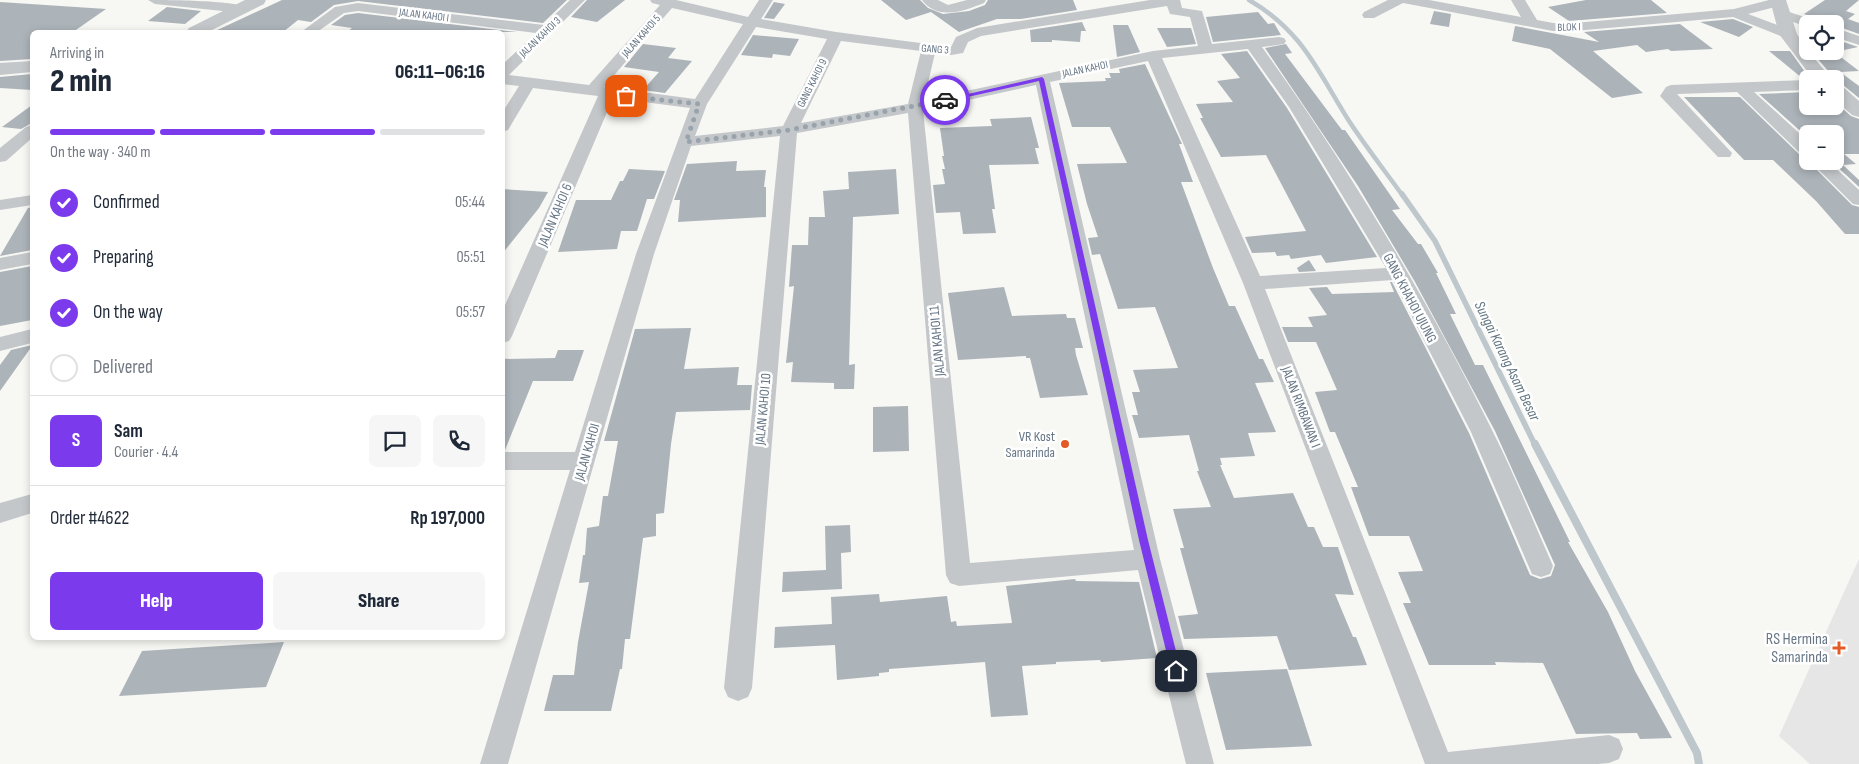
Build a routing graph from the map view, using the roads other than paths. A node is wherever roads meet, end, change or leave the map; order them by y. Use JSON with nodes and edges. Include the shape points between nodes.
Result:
{"nodes":[{"id":1,"x":154,"y":0,"type":"edge"},
{"id":2,"x":258,"y":0,"type":"edge"},
{"id":3,"x":578,"y":0,"type":"edge"},
{"id":4,"x":766,"y":0,"type":"edge"},
{"id":5,"x":929,"y":0,"type":"edge"},
{"id":6,"x":979,"y":0,"type":"edge"},
{"id":7,"x":1400,"y":0,"type":"edge"},
{"id":8,"x":1407,"y":0,"type":"edge"},
{"id":9,"x":1518,"y":0,"type":"edge"},
{"id":10,"x":663,"y":1,"type":"edge"},
{"id":11,"x":1780,"y":5,"type":"edge"},
{"id":12,"x":242,"y":9,"type":"junction"},
{"id":13,"x":1734,"y":13,"type":"junction"},
{"id":14,"x":1369,"y":15,"type":"dead end"},
{"id":15,"x":1799,"y":16,"type":"edge"},
{"id":16,"x":751,"y":22,"type":"junction"},
{"id":17,"x":1532,"y":24,"type":"junction"},
{"id":18,"x":199,"y":30,"type":"edge"},
{"id":19,"x":311,"y":30,"type":"edge"},
{"id":20,"x":547,"y":30,"type":"junction"},
{"id":21,"x":1788,"y":34,"type":"junction"},
{"id":22,"x":1844,"y":35,"type":"edge"},
{"id":23,"x":836,"y":36,"type":"junction"},
{"id":24,"x":1279,"y":41,"type":"dead end"},
{"id":25,"x":1859,"y":41,"type":"edge"},
{"id":26,"x":1252,"y":44,"type":"junction"},
{"id":27,"x":929,"y":49,"type":"junction"},
{"id":28,"x":1206,"y":49,"type":"junction"},
{"id":29,"x":1153,"y":55,"type":"junction"},
{"id":30,"x":30,"y":67,"type":"edge"},
{"id":31,"x":0,"y":69,"type":"edge"},
{"id":32,"x":1815,"y":70,"type":"edge"},
{"id":33,"x":505,"y":71,"type":"edge"},
{"id":34,"x":505,"y":79,"type":"edge"},
{"id":35,"x":1042,"y":79,"type":"junction"},
{"id":36,"x":528,"y":82,"type":"junction"},
{"id":37,"x":1799,"y":85,"type":"edge"},
{"id":38,"x":1740,"y":87,"type":"junction"},
{"id":39,"x":600,"y":92,"type":"junction"},
{"id":40,"x":1844,"y":98,"type":"edge"},
{"id":41,"x":699,"y":104,"type":"junction"},
{"id":42,"x":915,"y":107,"type":"junction"},
{"id":43,"x":1859,"y":111,"type":"edge"},
{"id":44,"x":505,"y":122,"type":"edge"},
{"id":45,"x":789,"y":130,"type":"junction"},
{"id":46,"x":30,"y":132,"type":"edge"},
{"id":47,"x":686,"y":142,"type":"junction"},
{"id":48,"x":1799,"y":143,"type":"edge"},
{"id":49,"x":1724,"y":153,"type":"dead end"},
{"id":50,"x":0,"y":157,"type":"edge"},
{"id":51,"x":1827,"y":170,"type":"edge"},
{"id":52,"x":30,"y":200,"type":"edge"},
{"id":53,"x":1859,"y":200,"type":"edge"},
{"id":54,"x":0,"y":205,"type":"edge"},
{"id":55,"x":30,"y":258,"type":"edge"},
{"id":56,"x":0,"y":264,"type":"edge"},
{"id":57,"x":1399,"y":273,"type":"junction"},
{"id":58,"x":1253,"y":284,"type":"junction"},
{"id":59,"x":505,"y":329,"type":"edge"},
{"id":60,"x":30,"y":336,"type":"edge"},
{"id":61,"x":0,"y":344,"type":"edge"},
{"id":62,"x":505,"y":461,"type":"edge"},
{"id":63,"x":584,"y":461,"type":"junction"},
{"id":64,"x":30,"y":505,"type":"edge"},
{"id":65,"x":0,"y":513,"type":"edge"},
{"id":66,"x":1148,"y":559,"type":"junction"},
{"id":67,"x":1541,"y":566,"type":"dead end"},
{"id":68,"x":738,"y":688,"type":"dead end"},
{"id":69,"x":1609,"y":748,"type":"dead end"},
{"id":70,"x":494,"y":764,"type":"edge"},
{"id":71,"x":1200,"y":764,"type":"edge"},
{"id":72,"x":1439,"y":764,"type":"edge"},
{"id":73,"x":1453,"y":764,"type":"edge"}],
"edges":[{"from":1,"to":12,"type":"street"},
{"from":2,"to":12,"type":"street"},
{"from":3,"to":20,"type":"street","name":"JALAN KAHOI 3"},
{"from":4,"to":16,"type":"street","name":"JALAN KAHOI"},
{"from":5,"to":6,"type":"street","via":[[946,10]]},
{"from":7,"to":14,"type":"street"},
{"from":8,"to":17,"type":"street","name":"BLOK I"},
{"from":9,"to":17,"type":"street"},
{"from":10,"to":16,"type":"street","name":"GANG 3"},
{"from":10,"to":39,"type":"street","name":"JALAN KAHOI 5"},
{"from":11,"to":13,"type":"street","name":"BLOK I"},
{"from":11,"to":15,"type":"street"},
{"from":11,"to":21,"type":"street"},
{"from":12,"to":18,"type":"street"},
{"from":13,"to":17,"type":"street","name":"BLOK I","via":[[1574,27]]},
{"from":13,"to":21,"type":"street","name":"BLOK I"},
{"from":16,"to":23,"type":"street","name":"GANG 3"},
{"from":16,"to":41,"type":"street","name":"JALAN KAHOI"},
{"from":19,"to":20,"type":"street","name":"JALAN KAHOI I","via":[[340,10],[358,7]]},
{"from":20,"to":33,"type":"street","name":"JALAN KAHOI 3"},
{"from":21,"to":32,"type":"street"},
{"from":22,"to":25,"type":"street"},
{"from":23,"to":27,"type":"street","name":"GANG 3"},
{"from":23,"to":45,"type":"street","name":"GANG KAHOI 9"},
{"from":24,"to":26,"type":"street","name":"JALAN KAHOI"},
{"from":26,"to":28,"type":"street","name":"JALAN KAHOI"},
{"from":26,"to":57,"type":"street","name":"GANG KHAHOI UJUNG","via":[[1297,107]]},
{"from":27,"to":28,"type":"street","name":"GANG 3","via":[[958,50],[961,40],[977,32],[1166,1],[1174,2],[1175,11],[1198,14],[1199,30]]},
{"from":27,"to":42,"type":"street","name":"JALAN KAHOI 11"},
{"from":28,"to":29,"type":"street","name":"JALAN KAHOI"},
{"from":29,"to":35,"type":"street","name":"JALAN KAHOI"},
{"from":29,"to":58,"type":"street","name":"JALAN RIMBAWAN I"},
{"from":30,"to":31,"type":"street"},
{"from":34,"to":36,"type":"street"},
{"from":35,"to":42,"type":"street","name":"JALAN KAHOI"},
{"from":35,"to":66,"type":"street"},
{"from":36,"to":39,"type":"street"},
{"from":36,"to":44,"type":"street"},
{"from":37,"to":38,"type":"street"},
{"from":38,"to":48,"type":"street"},
{"from":38,"to":49,"type":"street","via":[[1674,89],[1668,96]]},
{"from":39,"to":41,"type":"street"},
{"from":39,"to":59,"type":"street","name":"JALAN KAHOI 6"},
{"from":40,"to":43,"type":"street"},
{"from":41,"to":47,"type":"street","name":"JALAN KAHOI"},
{"from":42,"to":45,"type":"street","name":"JALAN KAHOI"},
{"from":42,"to":66,"type":"street","name":"JALAN KAHOI 11","via":[[959,575]]},
{"from":45,"to":47,"type":"street","name":"JALAN KAHOI"},
{"from":45,"to":68,"type":"street","name":"JALAN KAHOI 10"},
{"from":46,"to":50,"type":"street"},
{"from":47,"to":63,"type":"street","name":"JALAN KAHOI","via":[[668,183],[645,254]]},
{"from":51,"to":53,"type":"street"},
{"from":52,"to":54,"type":"street"},
{"from":55,"to":56,"type":"street"},
{"from":57,"to":58,"type":"street"},
{"from":57,"to":67,"type":"street","name":"GANG KHAHOI UJUNG","via":[[1482,432]]},
{"from":58,"to":72,"type":"street","name":"JALAN RIMBAWAN I"},
{"from":60,"to":61,"type":"street"},
{"from":62,"to":63,"type":"street"},
{"from":63,"to":70,"type":"street","name":"JALAN KAHOI"},
{"from":64,"to":65,"type":"street"},
{"from":66,"to":71,"type":"street"},
{"from":69,"to":73,"type":"street"}]}
